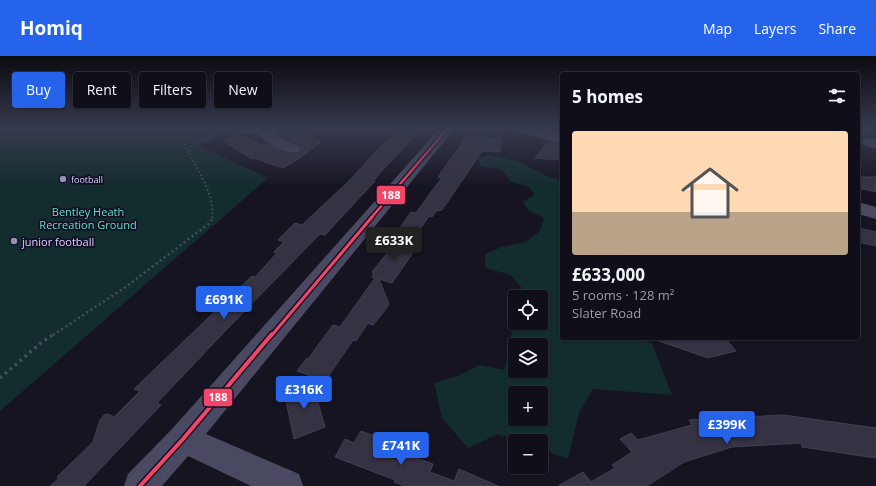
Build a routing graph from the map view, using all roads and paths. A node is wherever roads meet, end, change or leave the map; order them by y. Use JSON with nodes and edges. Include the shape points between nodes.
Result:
{"nodes":[{"id":1,"x":186,"y":148,"type":"edge"},
{"id":2,"x":191,"y":148,"type":"edge"},
{"id":3,"x":431,"y":148,"type":"edge"},
{"id":4,"x":189,"y":154,"type":"junction"},
{"id":5,"x":860,"y":209,"type":"edge"},
{"id":6,"x":876,"y":213,"type":"edge"},
{"id":7,"x":0,"y":378,"type":"edge"},
{"id":8,"x":183,"y":439,"type":"junction"},
{"id":9,"x":140,"y":486,"type":"edge"},
{"id":10,"x":288,"y":486,"type":"edge"}],
"edges":[{"from":1,"to":4,"type":"path"},
{"from":2,"to":4,"type":"path"},
{"from":3,"to":8,"type":"street"},
{"from":4,"to":7,"type":"path","via":[[209,192],[213,215],[211,222],[127,286],[42,342]]},
{"from":5,"to":6,"type":"street"},
{"from":8,"to":9,"type":"street"},
{"from":8,"to":10,"type":"street"}]}
